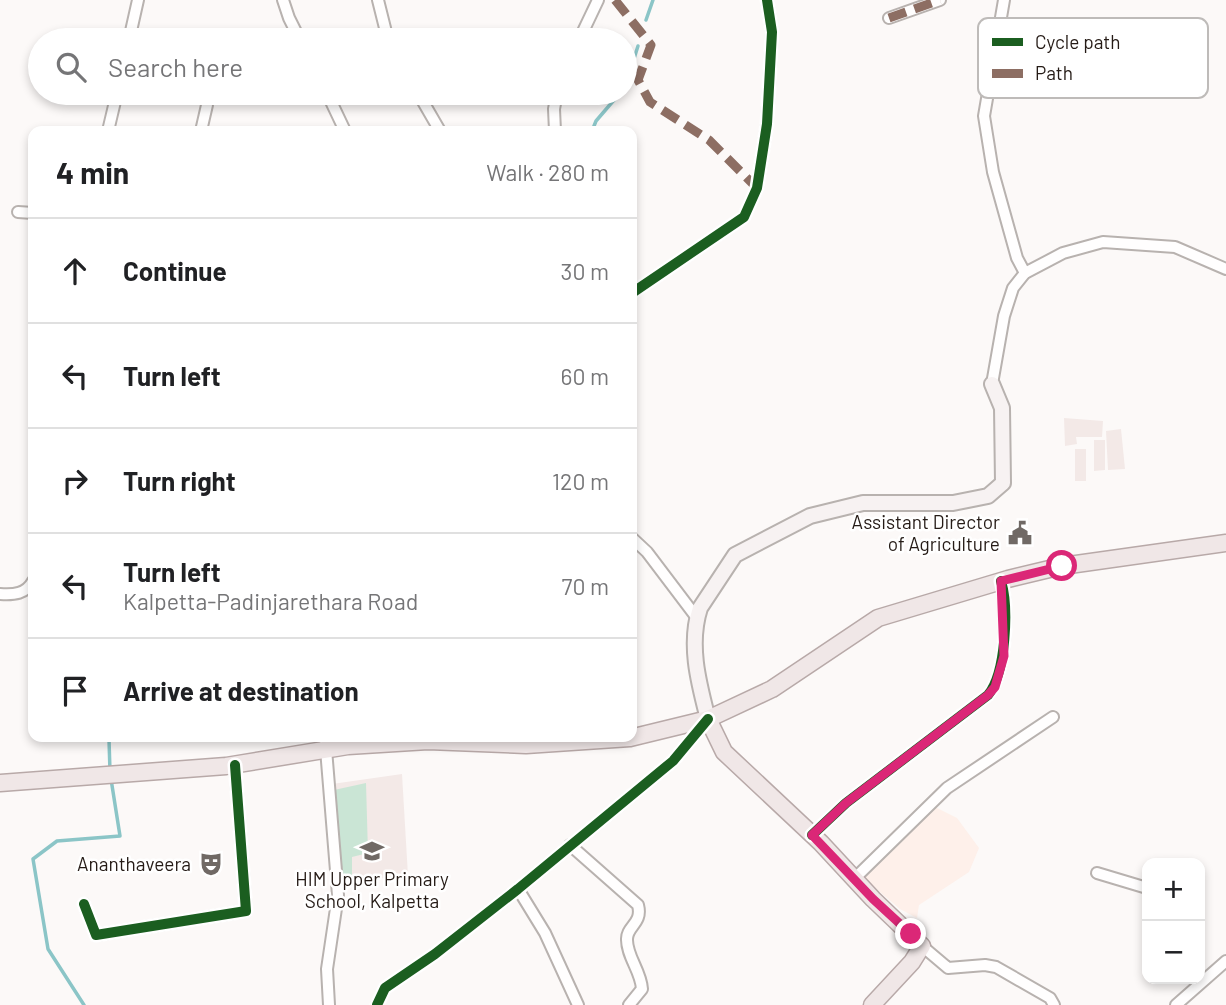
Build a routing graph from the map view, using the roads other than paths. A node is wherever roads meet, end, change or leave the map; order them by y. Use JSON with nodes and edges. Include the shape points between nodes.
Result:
{"nodes":[{"id":1,"x":138,"y":0,"type":"edge"},
{"id":2,"x":283,"y":0,"type":"edge"},
{"id":3,"x":378,"y":0,"type":"edge"},
{"id":4,"x":598,"y":0,"type":"edge"},
{"id":5,"x":767,"y":0,"type":"edge"},
{"id":6,"x":940,"y":0,"type":"edge"},
{"id":7,"x":1004,"y":0,"type":"edge"},
{"id":8,"x":889,"y":18,"type":"dead end"},
{"id":9,"x":1001,"y":18,"type":"edge"},
{"id":10,"x":132,"y":28,"type":"edge"},
{"id":11,"x":295,"y":28,"type":"edge"},
{"id":12,"x":385,"y":28,"type":"edge"},
{"id":13,"x":585,"y":28,"type":"edge"},
{"id":14,"x":987,"y":98,"type":"edge"},
{"id":15,"x":114,"y":105,"type":"edge"},
{"id":16,"x":207,"y":105,"type":"dead end"},
{"id":17,"x":333,"y":105,"type":"edge"},
{"id":18,"x":425,"y":105,"type":"edge"},
{"id":19,"x":555,"y":105,"type":"edge"},
{"id":20,"x":109,"y":126,"type":"edge"},
{"id":21,"x":202,"y":126,"type":"edge"},
{"id":22,"x":343,"y":126,"type":"edge"},
{"id":23,"x":437,"y":126,"type":"edge"},
{"id":24,"x":555,"y":126,"type":"edge"},
{"id":25,"x":18,"y":212,"type":"dead end"},
{"id":26,"x":28,"y":213,"type":"edge"},
{"id":27,"x":1226,"y":269,"type":"edge"},
{"id":28,"x":1025,"y":273,"type":"junction"},
{"id":29,"x":637,"y":290,"type":"edge"},
{"id":30,"x":992,"y":384,"type":"joint"},
{"id":31,"x":637,"y":543,"type":"edge"},
{"id":32,"x":1226,"y":543,"type":"edge"},
{"id":33,"x":1001,"y":581,"type":"junction"},
{"id":34,"x":28,"y":588,"type":"edge"},
{"id":35,"x":0,"y":594,"type":"edge"},
{"id":36,"x":697,"y":618,"type":"junction"},
{"id":37,"x":1053,"y":717,"type":"dead end"},
{"id":38,"x":708,"y":719,"type":"junction"},
{"id":39,"x":637,"y":736,"type":"edge"},
{"id":40,"x":412,"y":742,"type":"edge"},
{"id":41,"x":325,"y":743,"type":"edge"},
{"id":42,"x":235,"y":765,"type":"junction"},
{"id":43,"x":0,"y":783,"type":"edge"},
{"id":44,"x":812,"y":835,"type":"junction"},
{"id":45,"x":570,"y":845,"type":"junction"},
{"id":46,"x":1097,"y":873,"type":"dead end"},
{"id":47,"x":854,"y":878,"type":"junction"},
{"id":48,"x":1142,"y":886,"type":"edge"},
{"id":49,"x":517,"y":889,"type":"junction"},
{"id":50,"x":84,"y":904,"type":"dead end"},
{"id":51,"x":922,"y":946,"type":"junction"},
{"id":52,"x":1226,"y":961,"type":"edge"},
{"id":53,"x":1205,"y":976,"type":"edge"},
{"id":54,"x":1194,"y":984,"type":"edge"},
{"id":55,"x":879,"y":1002,"type":"edge"},
{"id":56,"x":329,"y":1005,"type":"edge"},
{"id":57,"x":377,"y":1005,"type":"edge"},
{"id":58,"x":578,"y":1005,"type":"edge"},
{"id":59,"x":629,"y":1005,"type":"edge"},
{"id":60,"x":1054,"y":1005,"type":"edge"},
{"id":61,"x":1176,"y":1005,"type":"edge"}],
"edges":[{"from":1,"to":10,"type":"street"},
{"from":2,"to":11,"type":"street"},
{"from":3,"to":12,"type":"street"},
{"from":4,"to":13,"type":"street"},
{"from":5,"to":29,"type":"street","via":[[772,32],[767,124],[757,188],[744,217]]},
{"from":6,"to":8,"type":"street"},
{"from":7,"to":9,"type":"street"},
{"from":14,"to":28,"type":"street","via":[[984,116],[992,172]]},
{"from":15,"to":20,"type":"street"},
{"from":16,"to":21,"type":"street"},
{"from":17,"to":22,"type":"street"},
{"from":18,"to":23,"type":"street"},
{"from":19,"to":24,"type":"street"},
{"from":25,"to":26,"type":"street"},
{"from":27,"to":28,"type":"street","via":[[1175,247],[1103,242],[1063,253]]},
{"from":28,"to":30,"type":"street","via":[[1013,288],[1004,316]]},
{"from":30,"to":36,"type":"main road","via":[[1002,408],[1003,483],[988,496],[953,503],[863,503],[810,516],[735,555]]},
{"from":31,"to":36,"type":"street"},
{"from":32,"to":33,"type":"main road","via":[[1062,566]]},
{"from":33,"to":38,"type":"main road","via":[[878,618],[772,689]]},
{"from":33,"to":44,"type":"street","via":[[1004,656],[995,687],[846,803]]},
{"from":34,"to":35,"type":"street","via":[[16,595]]},
{"from":36,"to":38,"type":"main road","via":[[694,653]]},
{"from":37,"to":47,"type":"street","via":[[947,788]]},
{"from":38,"to":39,"type":"main road"},
{"from":38,"to":44,"type":"main road","via":[[724,752]]},
{"from":38,"to":45,"type":"street","via":[[673,761]]},
{"from":40,"to":41,"type":"main road"},
{"from":41,"to":42,"type":"main road"},
{"from":41,"to":56,"type":"street","via":[[338,895],[327,969]]},
{"from":42,"to":43,"type":"main road"},
{"from":42,"to":50,"type":"street","via":[[246,911],[96,935]]},
{"from":44,"to":47,"type":"main road"},
{"from":45,"to":49,"type":"street"},
{"from":45,"to":59,"type":"street","via":[[638,905],[637,923],[626,944],[642,989]]},
{"from":46,"to":48,"type":"street"},
{"from":47,"to":51,"type":"main road"},
{"from":49,"to":57,"type":"street","via":[[385,988]]},
{"from":49,"to":58,"type":"street","via":[[545,933]]},
{"from":51,"to":55,"type":"main road"},
{"from":51,"to":60,"type":"street","via":[[948,968],[996,967],[1050,998]]},
{"from":52,"to":53,"type":"street"},
{"from":54,"to":61,"type":"street"}]}
